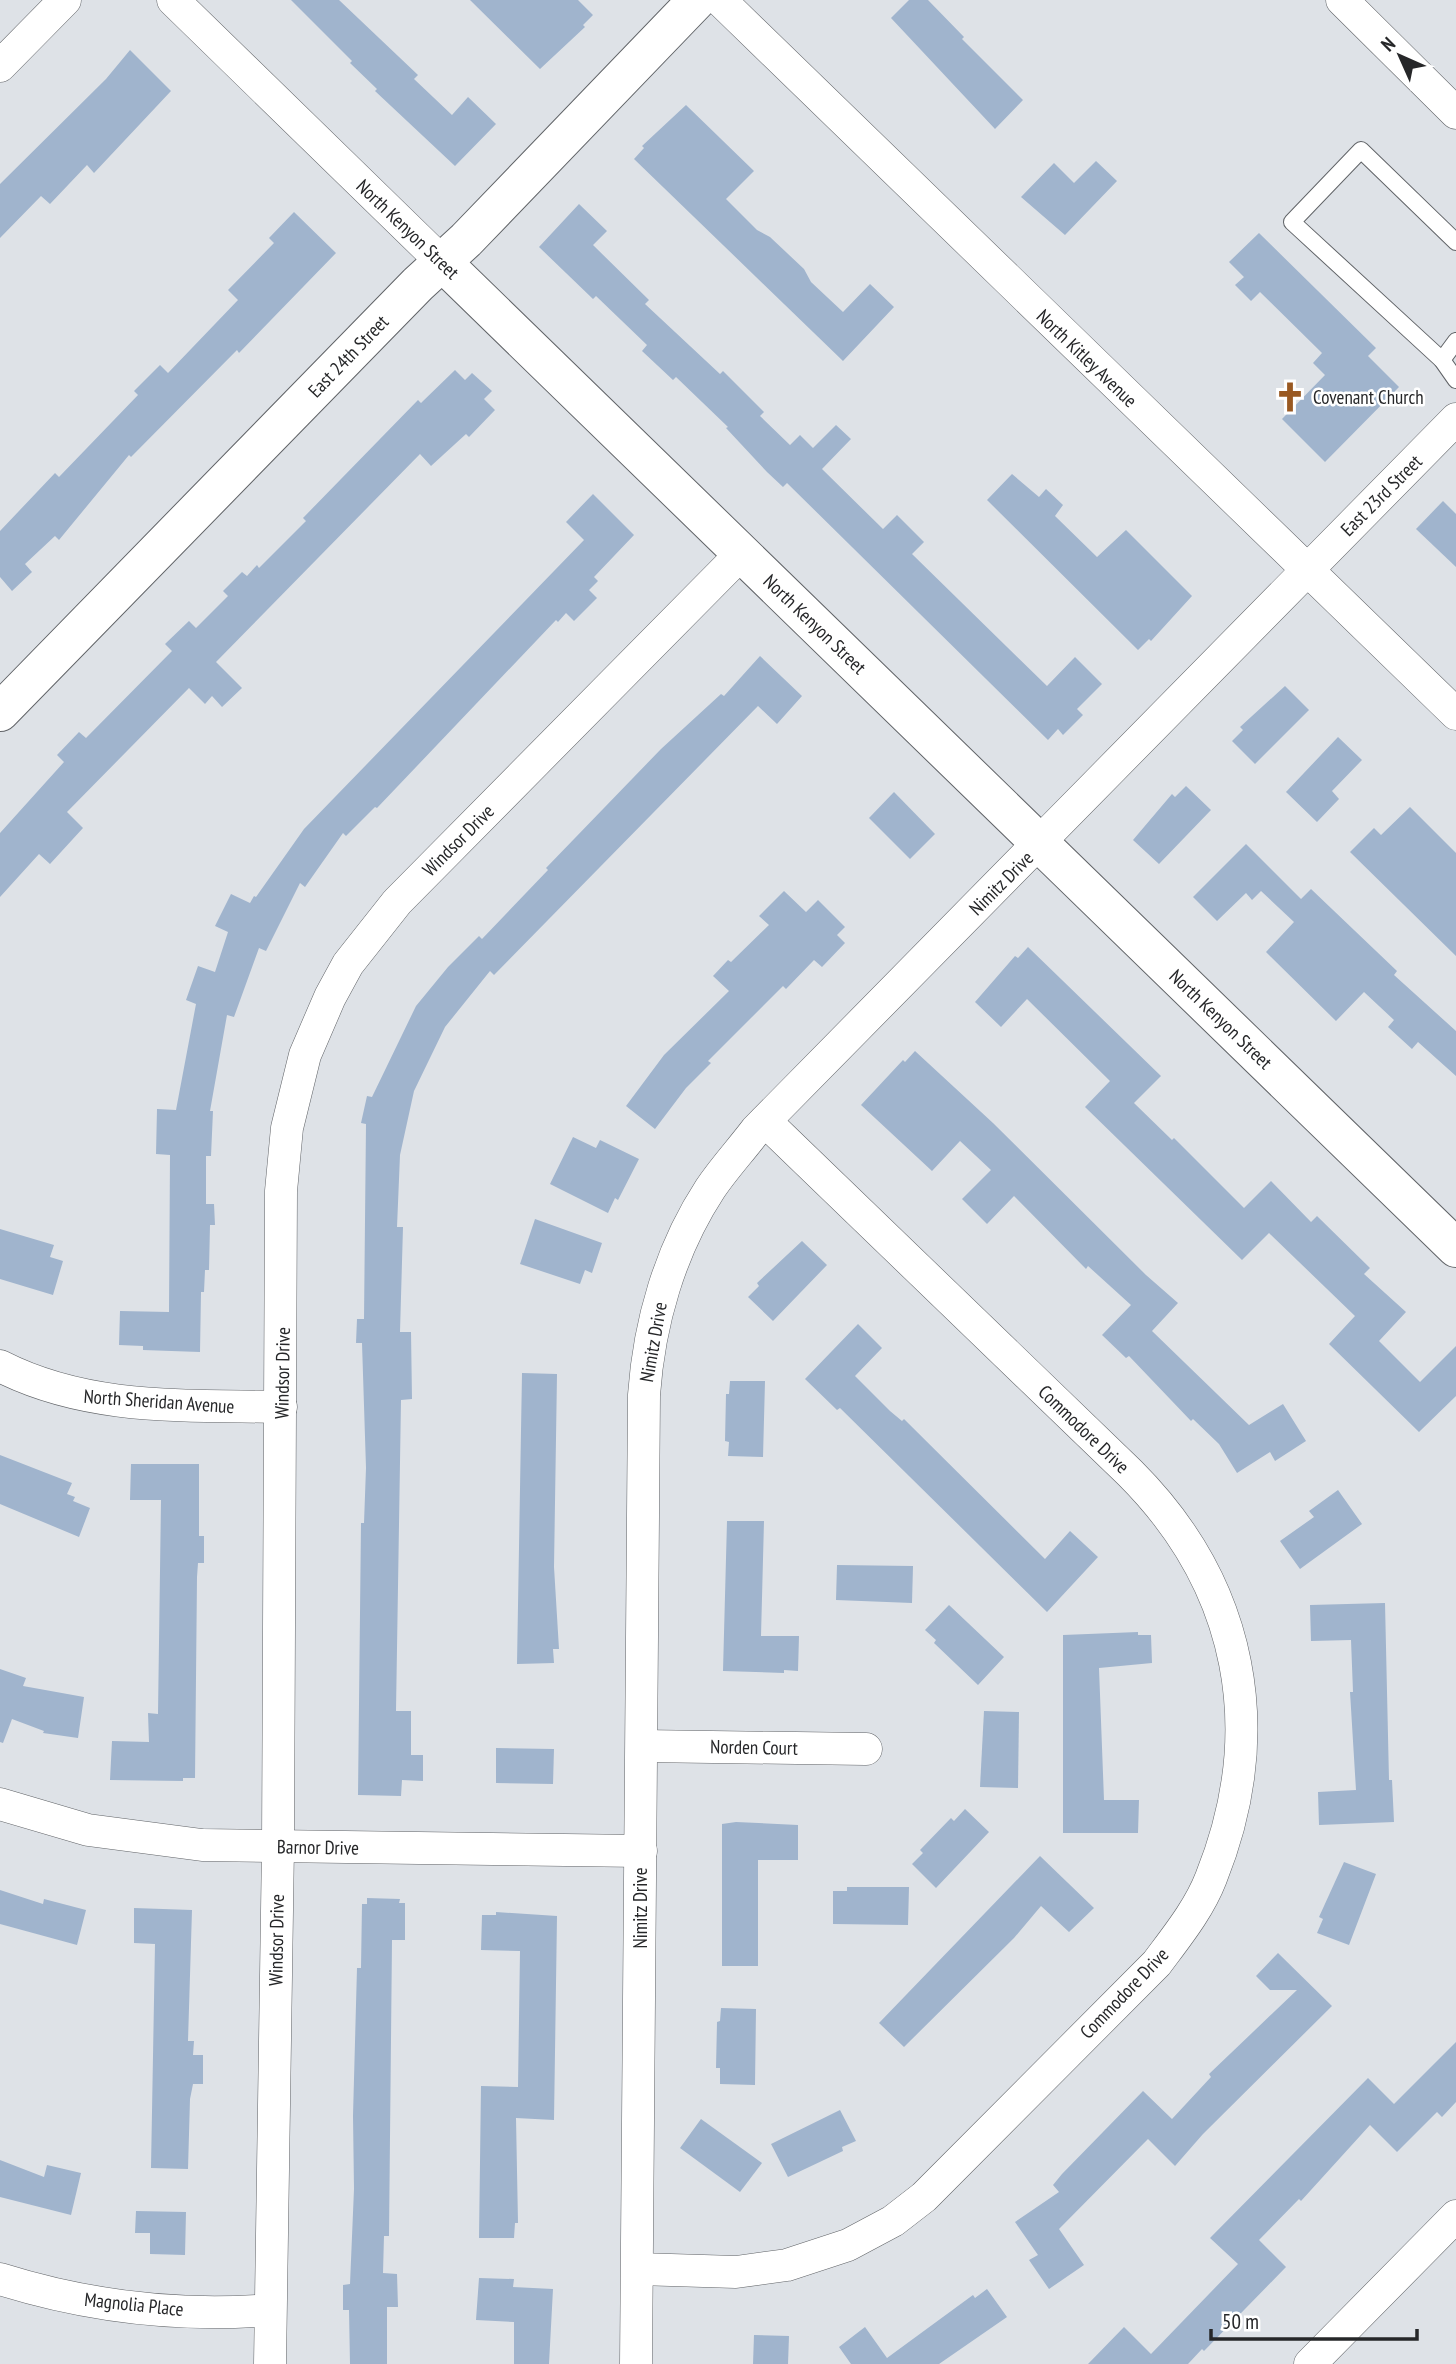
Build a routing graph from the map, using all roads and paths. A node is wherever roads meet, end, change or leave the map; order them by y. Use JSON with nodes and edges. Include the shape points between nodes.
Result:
{"nodes":[{"id":1,"x":65,"y":0,"type":"edge"},
{"id":2,"x":173,"y":0,"type":"edge"},
{"id":3,"x":697,"y":0,"type":"edge"},
{"id":4,"x":720,"y":0,"type":"edge"},
{"id":5,"x":1342,"y":0,"type":"edge"},
{"id":6,"x":0,"y":66,"type":"edge"},
{"id":7,"x":1456,"y":113,"type":"edge"},
{"id":8,"x":1456,"y":242,"type":"edge"},
{"id":9,"x":441,"y":261,"type":"junction"},
{"id":10,"x":1456,"y":341,"type":"edge"},
{"id":11,"x":1442,"y":360,"type":"junction"},
{"id":12,"x":1456,"y":380,"type":"edge"},
{"id":13,"x":1456,"y":419,"type":"edge"},
{"id":14,"x":742,"y":553,"type":"junction"},
{"id":15,"x":1306,"y":571,"type":"junction"},
{"id":16,"x":0,"y":712,"type":"edge"},
{"id":17,"x":1456,"y":714,"type":"edge"},
{"id":18,"x":1040,"y":843,"type":"junction"},
{"id":19,"x":765,"y":1121,"type":"junction"},
{"id":20,"x":1456,"y":1248,"type":"edge"},
{"id":21,"x":0,"y":1366,"type":"edge"},
{"id":22,"x":281,"y":1407,"type":"junction"},
{"id":23,"x":642,"y":1746,"type":"junction"},
{"id":24,"x":866,"y":1749,"type":"dead end"},
{"id":25,"x":0,"y":1804,"type":"edge"},
{"id":26,"x":278,"y":1846,"type":"junction"},
{"id":27,"x":641,"y":1851,"type":"junction"},
{"id":28,"x":1456,"y":2216,"type":"edge"},
{"id":29,"x":638,"y":2269,"type":"junction"},
{"id":30,"x":0,"y":2280,"type":"edge"},
{"id":31,"x":270,"y":2310,"type":"junction"},
{"id":32,"x":270,"y":2364,"type":"edge"},
{"id":33,"x":636,"y":2364,"type":"edge"},
{"id":34,"x":1310,"y":2364,"type":"edge"}],
"edges":[{"from":1,"to":6,"type":"street"},
{"from":2,"to":9,"type":"street","name":"North Kenyon Street"},
{"from":3,"to":9,"type":"street","name":"East 24th Street"},
{"from":4,"to":15,"type":"street","name":"North Kitley Avenue"},
{"from":5,"to":7,"type":"street"},
{"from":8,"to":11,"type":"lane","via":[[1361,150],[1292,222]]},
{"from":9,"to":14,"type":"street","name":"North Kenyon Street"},
{"from":9,"to":16,"type":"street","name":"East 24th Street"},
{"from":10,"to":11,"type":"lane"},
{"from":11,"to":12,"type":"lane"},
{"from":13,"to":15,"type":"street","name":"East 23rd Street"},
{"from":14,"to":18,"type":"street","name":"North Kenyon Street"},
{"from":14,"to":22,"type":"street","name":"Windsor Drive","via":[[397,902],[348,964],[330,997],[305,1055],[285,1141]]},
{"from":15,"to":17,"type":"street","name":"North Kitley Avenue"},
{"from":15,"to":18,"type":"street","name":"Nimitz Drive"},
{"from":18,"to":19,"type":"street","name":"Nimitz Drive"},
{"from":18,"to":20,"type":"street","name":"North Kenyon Street"},
{"from":19,"to":23,"type":"street","name":"Nimitz Drive","via":[[739,1149],[690,1223],[665,1282],[652,1332],[644,1395]]},
{"from":19,"to":29,"type":"street","name":"Commodore Drive","via":[[1130,1473],[1172,1519],[1211,1585],[1234,1656],[1243,1732],[1239,1782],[1211,1878],[1157,1963],[904,2214],[848,2245],[787,2265],[736,2272]]},
{"from":21,"to":22,"type":"street","name":"North Sheridan Avenue","via":[[48,1388],[98,1399]]},
{"from":22,"to":26,"type":"street","name":"Windsor Drive"},
{"from":23,"to":24,"type":"street","name":"Norden Court"},
{"from":23,"to":27,"type":"street","name":"Nimitz Drive"},
{"from":25,"to":26,"type":"street","name":"Barnor Drive","via":[[64,1825],[138,1839]]},
{"from":26,"to":27,"type":"street","name":"Barnor Drive"},
{"from":26,"to":31,"type":"street","name":"Windsor Drive"},
{"from":27,"to":29,"type":"street","name":"Nimitz Drive"},
{"from":28,"to":34,"type":"street"},
{"from":29,"to":33,"type":"street","name":"Nimitz Drive"},
{"from":30,"to":31,"type":"street","name":"Magnolia Place","via":[[118,2306]]},
{"from":31,"to":32,"type":"street","name":"Windsor Drive"}]}
